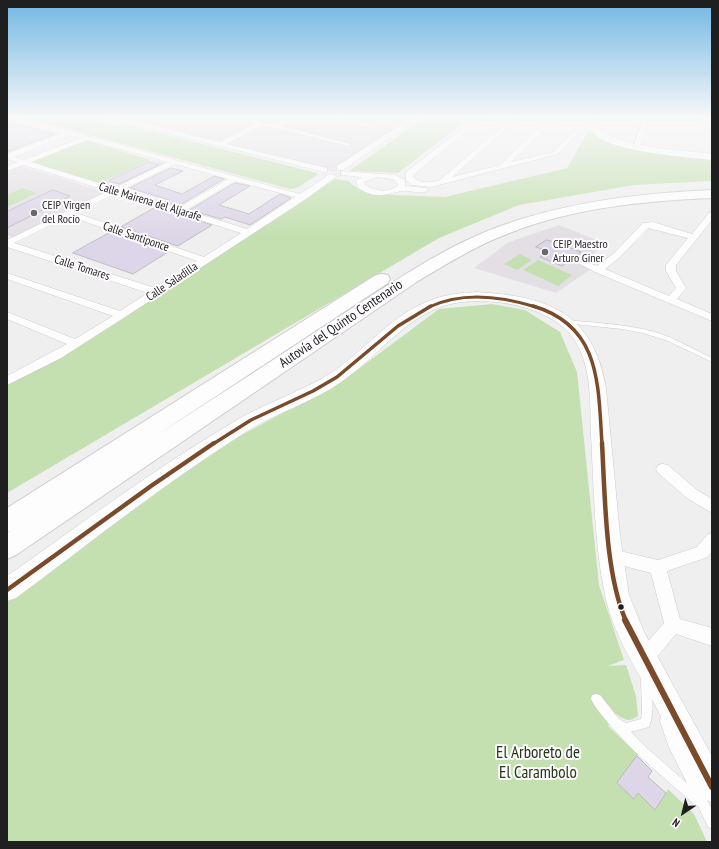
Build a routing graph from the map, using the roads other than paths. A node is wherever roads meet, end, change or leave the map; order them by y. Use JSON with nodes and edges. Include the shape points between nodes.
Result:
{"nodes":[{"id":1,"x":7,"y":157,"type":"edge"},
{"id":2,"x":37,"y":157,"type":"edge"},
{"id":3,"x":154,"y":157,"type":"edge"},
{"id":4,"x":267,"y":157,"type":"edge"},
{"id":5,"x":362,"y":157,"type":"edge"},
{"id":6,"x":431,"y":157,"type":"edge"},
{"id":7,"x":471,"y":157,"type":"edge"},
{"id":8,"x":513,"y":157,"type":"edge"},
{"id":9,"x":542,"y":157,"type":"edge"},
{"id":10,"x":554,"y":159,"type":"dead end"},
{"id":11,"x":23,"y":162,"type":"junction"},
{"id":12,"x":174,"y":162,"type":"junction"},
{"id":13,"x":502,"y":167,"type":"junction"},
{"id":14,"x":7,"y":169,"type":"edge"},
{"id":15,"x":324,"y":172,"type":"junction"},
{"id":16,"x":339,"y":173,"type":"junction"},
{"id":17,"x":369,"y":176,"type":"junction"},
{"id":18,"x":235,"y":178,"type":"junction"},
{"id":19,"x":360,"y":181,"type":"junction"},
{"id":20,"x":441,"y":183,"type":"junction"},
{"id":21,"x":712,"y":187,"type":"edge"},
{"id":22,"x":400,"y":188,"type":"junction"},
{"id":23,"x":114,"y":191,"type":"junction"},
{"id":24,"x":712,"y":194,"type":"edge"},
{"id":25,"x":299,"y":196,"type":"junction"},
{"id":26,"x":178,"y":211,"type":"junction"},
{"id":27,"x":68,"y":214,"type":"junction"},
{"id":28,"x":712,"y":215,"type":"edge"},
{"id":29,"x":248,"y":232,"type":"junction"},
{"id":30,"x":694,"y":237,"type":"junction"},
{"id":31,"x":7,"y":243,"type":"edge"},
{"id":32,"x":204,"y":260,"type":"junction"},
{"id":33,"x":583,"y":263,"type":"dead end"},
{"id":34,"x":598,"y":270,"type":"junction"},
{"id":35,"x":7,"y":276,"type":"edge"},
{"id":36,"x":156,"y":292,"type":"junction"},
{"id":37,"x":671,"y":300,"type":"junction"},
{"id":38,"x":7,"y":315,"type":"edge"},
{"id":39,"x":121,"y":315,"type":"junction"},
{"id":40,"x":712,"y":318,"type":"edge"},
{"id":41,"x":566,"y":322,"type":"junction"},
{"id":42,"x":76,"y":343,"type":"junction"},
{"id":43,"x":712,"y":360,"type":"edge"},
{"id":44,"x":7,"y":381,"type":"edge"},
{"id":45,"x":663,"y":469,"type":"dead end"},
{"id":46,"x":712,"y":506,"type":"edge"},
{"id":47,"x":7,"y":521,"type":"edge"},
{"id":48,"x":712,"y":540,"type":"edge"},
{"id":49,"x":7,"y":547,"type":"edge"},
{"id":50,"x":707,"y":554,"type":"edge"},
{"id":51,"x":611,"y":556,"type":"junction"},
{"id":52,"x":658,"y":567,"type":"junction"},
{"id":53,"x":7,"y":590,"type":"edge"},
{"id":54,"x":673,"y":625,"type":"junction"},
{"id":55,"x":712,"y":637,"type":"edge"},
{"id":56,"x":645,"y":658,"type":"junction"},
{"id":57,"x":596,"y":699,"type":"dead end"},
{"id":58,"x":611,"y":720,"type":"junction"},
{"id":59,"x":707,"y":795,"type":"edge"},
{"id":60,"x":712,"y":823,"type":"edge"}],
"edges":[{"from":1,"to":11,"type":"street","name":"Calle Mairena del Aljarafe"},
{"from":2,"to":11,"type":"street"},
{"from":3,"to":12,"type":"street"},
{"from":4,"to":15,"type":"street"},
{"from":5,"to":16,"type":"street","name":"Calle Saladilla"},
{"from":6,"to":20,"type":"street","via":[[409,174],[409,178],[415,183]]},
{"from":7,"to":20,"type":"street"},
{"from":8,"to":13,"type":"street"},
{"from":9,"to":13,"type":"street"},
{"from":10,"to":22,"type":"street","via":[[442,189]]},
{"from":11,"to":14,"type":"street"},
{"from":11,"to":23,"type":"street","name":"Calle Mairena del Aljarafe"},
{"from":12,"to":18,"type":"street"},
{"from":12,"to":23,"type":"street"},
{"from":13,"to":20,"type":"street"},
{"from":15,"to":16,"type":"street"},
{"from":15,"to":25,"type":"street","name":"Calle Saladilla"},
{"from":16,"to":17,"type":"street"},
{"from":16,"to":19,"type":"street"},
{"from":16,"to":25,"type":"street","name":"Calle Saladilla"},
{"from":17,"to":19,"type":"street"},
{"from":17,"to":22,"type":"street","via":[[382,174],[394,177],[402,182]]},
{"from":18,"to":25,"type":"street"},
{"from":18,"to":26,"type":"street"},
{"from":19,"to":22,"type":"street","via":[[361,186],[370,191],[384,192]]},
{"from":21,"to":47,"type":"highway","name":"Autovía del Quinto Centenario","via":[[622,193],[540,209],[501,220],[423,255],[348,300]]},
{"from":23,"to":26,"type":"street","name":"Calle Mairena del Aljarafe"},
{"from":23,"to":27,"type":"street"},
{"from":24,"to":49,"type":"highway","name":"Autovía del Quinto Centenario","via":[[612,202],[565,212],[514,226],[457,252],[412,277]]},
{"from":25,"to":29,"type":"street","name":"Calle Saladilla"},
{"from":26,"to":29,"type":"street","name":"Calle Mairena del Aljarafe"},
{"from":27,"to":31,"type":"street"},
{"from":27,"to":32,"type":"street","name":"Calle Santiponce"},
{"from":28,"to":30,"type":"street"},
{"from":29,"to":32,"type":"street","name":"Calle Saladilla"},
{"from":30,"to":34,"type":"street","via":[[646,225],[617,255]]},
{"from":30,"to":37,"type":"street","via":[[671,265],[671,271],[681,288]]},
{"from":31,"to":36,"type":"street","name":"Calle Tomares"},
{"from":32,"to":36,"type":"street","name":"Calle Saladilla"},
{"from":33,"to":34,"type":"street"},
{"from":34,"to":37,"type":"street"},
{"from":35,"to":39,"type":"street"},
{"from":36,"to":39,"type":"street","name":"Calle Saladilla"},
{"from":37,"to":40,"type":"street"},
{"from":38,"to":42,"type":"street"},
{"from":39,"to":42,"type":"street","name":"Calle Saladilla"},
{"from":41,"to":43,"type":"lane","via":[[645,331],[664,337]]},
{"from":41,"to":51,"type":"main road","via":[[584,340],[594,370]]},
{"from":41,"to":53,"type":"main road","via":[[529,305],[490,297],[452,298],[423,309],[400,323],[338,376],[308,394],[242,425],[130,500]]},
{"from":42,"to":44,"type":"street","name":"Calle Saladilla"},
{"from":45,"to":46,"type":"street","via":[[692,494]]},
{"from":48,"to":50,"type":"street"},
{"from":50,"to":52,"type":"street"},
{"from":51,"to":52,"type":"street"},
{"from":51,"to":56,"type":"main road","via":[[618,599]]},
{"from":52,"to":54,"type":"street"},
{"from":54,"to":55,"type":"street"},
{"from":54,"to":56,"type":"street"},
{"from":56,"to":58,"type":"lane","via":[[645,723],[625,728]]},
{"from":56,"to":59,"type":"main road"},
{"from":57,"to":58,"type":"lane"},
{"from":58,"to":59,"type":"lane","via":[[660,768]]},
{"from":59,"to":60,"type":"lane"}]}
